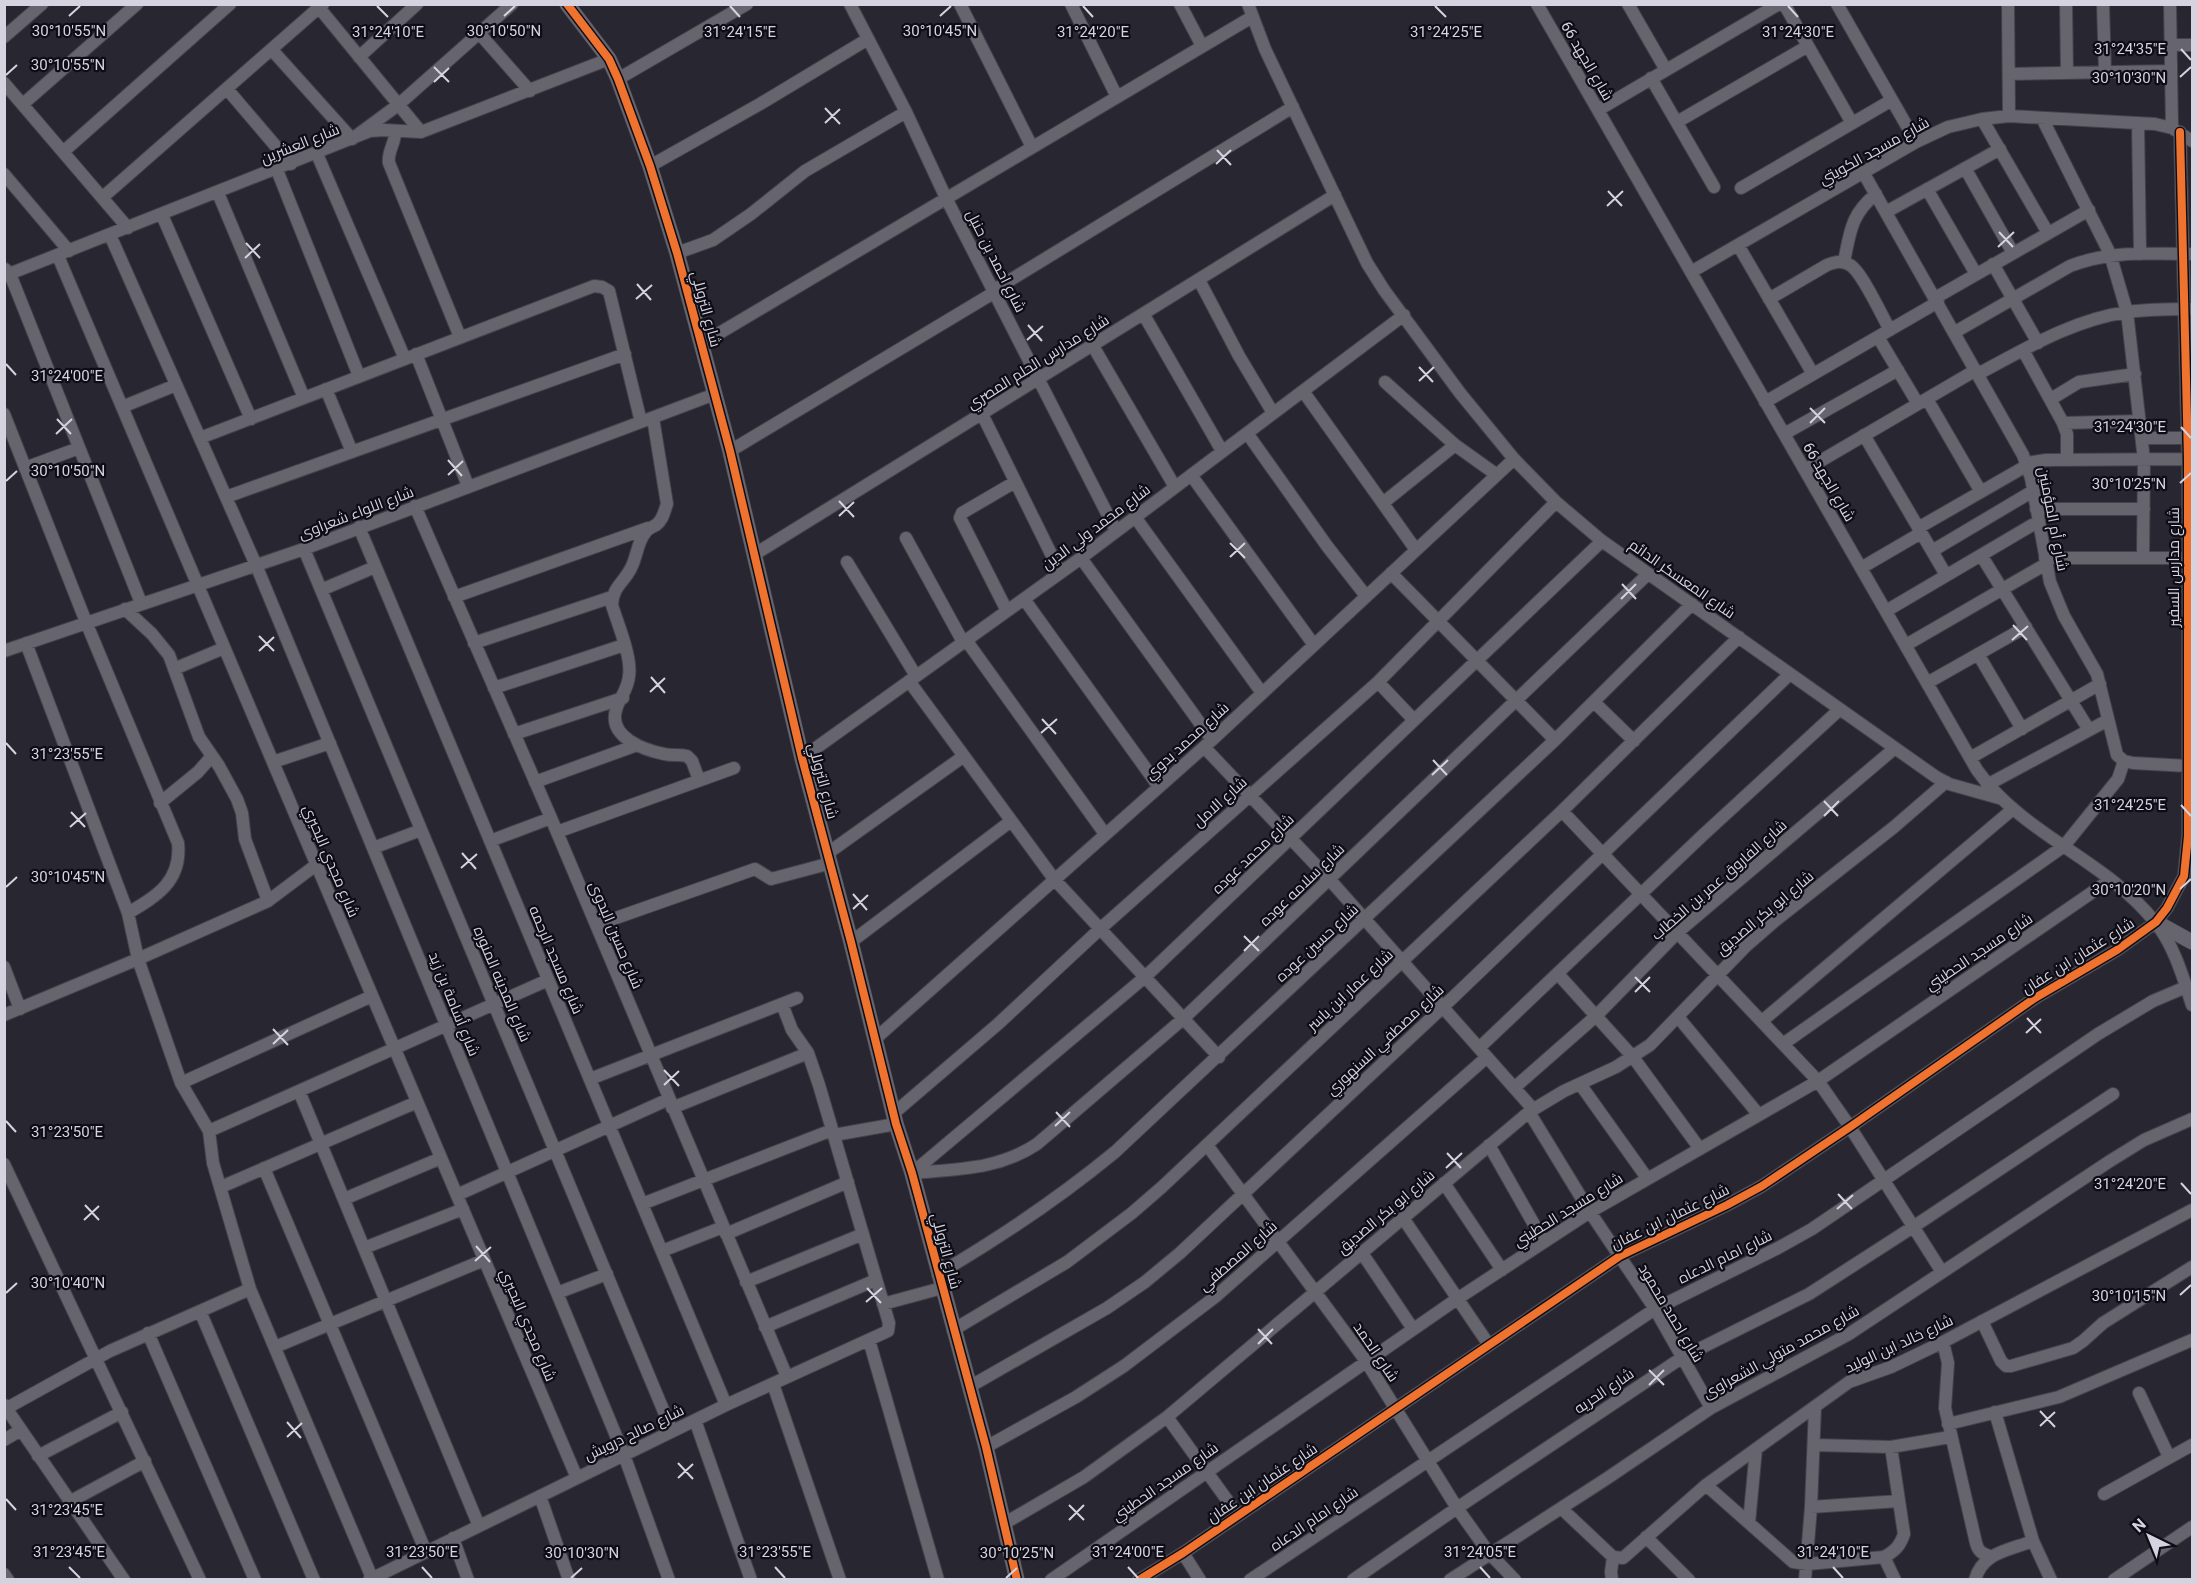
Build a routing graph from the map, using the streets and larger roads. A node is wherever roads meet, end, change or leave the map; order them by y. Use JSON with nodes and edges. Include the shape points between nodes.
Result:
{"nodes":[{"id":1,"x":42,"y":4,"type":"edge"},
{"id":2,"x":137,"y":4,"type":"edge"},
{"id":3,"x":231,"y":4,"type":"edge"},
{"id":4,"x":417,"y":4,"type":"edge"},
{"id":5,"x":512,"y":4,"type":"edge"},
{"id":6,"x":567,"y":4,"type":"edge"},
{"id":7,"x":747,"y":4,"type":"edge"},
{"id":8,"x":850,"y":4,"type":"edge"},
{"id":9,"x":960,"y":4,"type":"edge"},
{"id":10,"x":1071,"y":4,"type":"edge"},
{"id":11,"x":1180,"y":4,"type":"edge"},
{"id":12,"x":1537,"y":4,"type":"edge"},
{"id":13,"x":1628,"y":4,"type":"edge"},
{"id":14,"x":1779,"y":4,"type":"edge"},
{"id":15,"x":1784,"y":4,"type":"edge"},
{"id":16,"x":1837,"y":4,"type":"edge"},
{"id":17,"x":2008,"y":4,"type":"edge"},
{"id":18,"x":2066,"y":4,"type":"edge"},
{"id":19,"x":2103,"y":4,"type":"edge"},
{"id":20,"x":2170,"y":4,"type":"edge"},
{"id":21,"x":319,"y":6,"type":"edge"},
{"id":22,"x":1250,"y":10,"type":"edge"},
{"id":23,"x":479,"y":33,"type":"junction"},
{"id":24,"x":4,"y":37,"type":"edge"},
{"id":25,"x":868,"y":39,"type":"junction"},
{"id":26,"x":2170,"y":45,"type":"junction"},
{"id":27,"x":2193,"y":45,"type":"edge"},
{"id":28,"x":1202,"y":46,"type":"junction"},
{"id":29,"x":1808,"y":46,"type":"junction"},
{"id":30,"x":272,"y":50,"type":"junction"},
{"id":31,"x":359,"y":57,"type":"junction"},
{"id":32,"x":609,"y":59,"type":"junction"},
{"id":33,"x":1666,"y":70,"type":"junction"},
{"id":34,"x":2171,"y":71,"type":"junction"},
{"id":35,"x":2105,"y":72,"type":"junction"},
{"id":36,"x":2067,"y":73,"type":"junction"},
{"id":37,"x":2009,"y":74,"type":"junction"},
{"id":38,"x":1651,"y":78,"type":"junction"},
{"id":39,"x":618,"y":79,"type":"junction"},
{"id":40,"x":4,"y":83,"type":"edge"},
{"id":41,"x":227,"y":89,"type":"junction"},
{"id":42,"x":530,"y":91,"type":"junction"},
{"id":43,"x":1117,"y":96,"type":"junction"},
{"id":44,"x":1892,"y":100,"type":"junction"},
{"id":45,"x":23,"y":104,"type":"junction"},
{"id":46,"x":398,"y":105,"type":"junction"},
{"id":47,"x":1293,"y":107,"type":"junction"},
{"id":48,"x":1598,"y":110,"type":"junction"},
{"id":49,"x":906,"y":112,"type":"junction"},
{"id":50,"x":2009,"y":116,"type":"junction"},
{"id":51,"x":2042,"y":118,"type":"junction"},
{"id":52,"x":1982,"y":119,"type":"junction"},
{"id":53,"x":1677,"y":122,"type":"junction"},
{"id":54,"x":1852,"y":123,"type":"junction"},
{"id":55,"x":2138,"y":123,"type":"junction"},
{"id":56,"x":395,"y":130,"type":"junction"},
{"id":57,"x":2176,"y":130,"type":"junction"},
{"id":58,"x":421,"y":132,"type":"junction"},
{"id":59,"x":352,"y":139,"type":"junction"},
{"id":60,"x":2193,"y":141,"type":"edge"},
{"id":61,"x":1916,"y":142,"type":"junction"},
{"id":62,"x":1032,"y":147,"type":"junction"},
{"id":63,"x":2000,"y":149,"type":"junction"},
{"id":64,"x":63,"y":152,"type":"junction"},
{"id":65,"x":316,"y":154,"type":"junction"},
{"id":66,"x":291,"y":164,"type":"junction"},
{"id":67,"x":650,"y":166,"type":"junction"},
{"id":68,"x":1965,"y":168,"type":"junction"},
{"id":69,"x":277,"y":170,"type":"junction"},
{"id":70,"x":1863,"y":172,"type":"junction"},
{"id":71,"x":4,"y":174,"type":"edge"},
{"id":72,"x":1714,"y":187,"type":"dead end"},
{"id":73,"x":1741,"y":188,"type":"dead end"},
{"id":74,"x":1927,"y":189,"type":"junction"},
{"id":75,"x":218,"y":193,"type":"junction"},
{"id":76,"x":1876,"y":194,"type":"junction"},
{"id":77,"x":1335,"y":195,"type":"junction"},
{"id":78,"x":103,"y":197,"type":"junction"},
{"id":79,"x":946,"y":198,"type":"junction"},
{"id":80,"x":2089,"y":210,"type":"junction"},
{"id":81,"x":1886,"y":212,"type":"junction"},
{"id":82,"x":162,"y":215,"type":"junction"},
{"id":83,"x":2187,"y":216,"type":"edge"},
{"id":84,"x":128,"y":228,"type":"junction"},
{"id":85,"x":2048,"y":232,"type":"junction"},
{"id":86,"x":110,"y":235,"type":"junction"},
{"id":87,"x":1738,"y":245,"type":"junction"},
{"id":88,"x":677,"y":253,"type":"junction"},
{"id":89,"x":2013,"y":253,"type":"junction"},
{"id":90,"x":64,"y":254,"type":"junction"},
{"id":91,"x":2110,"y":254,"type":"junction"},
{"id":92,"x":2140,"y":254,"type":"junction"},
{"id":93,"x":2188,"y":254,"type":"edge"},
{"id":94,"x":1844,"y":262,"type":"junction"},
{"id":95,"x":1993,"y":264,"type":"junction"},
{"id":96,"x":1691,"y":272,"type":"junction"},
{"id":97,"x":6,"y":273,"type":"edge"},
{"id":98,"x":1977,"y":274,"type":"junction"},
{"id":99,"x":1199,"y":280,"type":"junction"},
{"id":100,"x":994,"y":291,"type":"junction"},
{"id":101,"x":1769,"y":298,"type":"junction"},
{"id":102,"x":2013,"y":299,"type":"junction"},
{"id":103,"x":1936,"y":300,"type":"junction"},
{"id":104,"x":2188,"y":309,"type":"edge"},
{"id":105,"x":2127,"y":312,"type":"junction"},
{"id":106,"x":1144,"y":315,"type":"junction"},
{"id":107,"x":1404,"y":315,"type":"junction"},
{"id":108,"x":1890,"y":330,"type":"junction"},
{"id":109,"x":1954,"y":332,"type":"junction"},
{"id":110,"x":460,"y":337,"type":"junction"},
{"id":111,"x":1878,"y":337,"type":"junction"},
{"id":112,"x":2038,"y":343,"type":"junction"},
{"id":113,"x":701,"y":344,"type":"junction"},
{"id":114,"x":1094,"y":346,"type":"junction"},
{"id":115,"x":2023,"y":350,"type":"junction"},
{"id":116,"x":625,"y":354,"type":"junction"},
{"id":117,"x":410,"y":357,"type":"junction"},
{"id":118,"x":1898,"y":370,"type":"junction"},
{"id":119,"x":1977,"y":372,"type":"junction"},
{"id":120,"x":1813,"y":374,"type":"junction"},
{"id":121,"x":2135,"y":374,"type":"junction"},
{"id":122,"x":359,"y":376,"type":"junction"},
{"id":123,"x":1039,"y":380,"type":"junction"},
{"id":124,"x":1385,"y":381,"type":"dead end"},
{"id":125,"x":177,"y":385,"type":"junction"},
{"id":126,"x":326,"y":389,"type":"junction"},
{"id":127,"x":1303,"y":391,"type":"junction"},
{"id":128,"x":715,"y":394,"type":"junction"},
{"id":129,"x":304,"y":398,"type":"junction"},
{"id":130,"x":2051,"y":399,"type":"junction"},
{"id":131,"x":1766,"y":402,"type":"junction"},
{"id":132,"x":1922,"y":402,"type":"junction"},
{"id":133,"x":122,"y":407,"type":"junction"},
{"id":134,"x":1273,"y":413,"type":"junction"},
{"id":135,"x":4,"y":414,"type":"edge"},
{"id":136,"x":982,"y":414,"type":"junction"},
{"id":137,"x":251,"y":419,"type":"junction"},
{"id":138,"x":442,"y":420,"type":"junction"},
{"id":139,"x":647,"y":420,"type":"junction"},
{"id":140,"x":2140,"y":421,"type":"junction"},
{"id":141,"x":2063,"y":423,"type":"junction"},
{"id":142,"x":1247,"y":433,"type":"junction"},
{"id":143,"x":1784,"y":434,"type":"junction"},
{"id":144,"x":1864,"y":435,"type":"junction"},
{"id":145,"x":200,"y":438,"type":"junction"},
{"id":146,"x":2142,"y":438,"type":"junction"},
{"id":147,"x":2190,"y":438,"type":"edge"},
{"id":148,"x":1455,"y":445,"type":"junction"},
{"id":149,"x":79,"y":448,"type":"junction"},
{"id":150,"x":730,"y":451,"type":"junction"},
{"id":151,"x":1222,"y":451,"type":"junction"},
{"id":152,"x":352,"y":452,"type":"junction"},
{"id":153,"x":1514,"y":459,"type":"junction"},
{"id":154,"x":2188,"y":459,"type":"junction"},
{"id":155,"x":2067,"y":460,"type":"junction"},
{"id":156,"x":2144,"y":460,"type":"junction"},
{"id":157,"x":2027,"y":465,"type":"junction"},
{"id":158,"x":25,"y":468,"type":"junction"},
{"id":159,"x":1805,"y":470,"type":"junction"},
{"id":160,"x":1497,"y":474,"type":"junction"},
{"id":161,"x":1191,"y":475,"type":"junction"},
{"id":162,"x":1015,"y":482,"type":"junction"},
{"id":163,"x":468,"y":486,"type":"junction"},
{"id":164,"x":1175,"y":487,"type":"junction"},
{"id":165,"x":2033,"y":491,"type":"junction"},
{"id":166,"x":1981,"y":492,"type":"junction"},
{"id":167,"x":226,"y":497,"type":"junction"},
{"id":168,"x":1556,"y":502,"type":"junction"},
{"id":169,"x":1383,"y":503,"type":"junction"},
{"id":170,"x":415,"y":506,"type":"junction"},
{"id":171,"x":2144,"y":509,"type":"junction"},
{"id":172,"x":2038,"y":515,"type":"junction"},
{"id":173,"x":1135,"y":517,"type":"junction"},
{"id":174,"x":2190,"y":518,"type":"edge"},
{"id":175,"x":358,"y":527,"type":"junction"},
{"id":176,"x":649,"y":528,"type":"junction"},
{"id":177,"x":1116,"y":531,"type":"junction"},
{"id":178,"x":1920,"y":531,"type":"junction"},
{"id":179,"x":906,"y":538,"type":"dead end"},
{"id":180,"x":1602,"y":541,"type":"junction"},
{"id":181,"x":304,"y":549,"type":"junction"},
{"id":182,"x":1416,"y":550,"type":"junction"},
{"id":183,"x":1932,"y":551,"type":"junction"},
{"id":184,"x":755,"y":554,"type":"junction"},
{"id":185,"x":1981,"y":555,"type":"junction"},
{"id":186,"x":1081,"y":558,"type":"junction"},
{"id":187,"x":2144,"y":558,"type":"junction"},
{"id":188,"x":2046,"y":561,"type":"junction"},
{"id":189,"x":2189,"y":561,"type":"edge"},
{"id":190,"x":848,"y":562,"type":"dead end"},
{"id":191,"x":256,"y":565,"type":"junction"},
{"id":192,"x":375,"y":567,"type":"junction"},
{"id":193,"x":1861,"y":568,"type":"junction"},
{"id":194,"x":1060,"y":572,"type":"junction"},
{"id":195,"x":1391,"y":573,"type":"junction"},
{"id":196,"x":1648,"y":574,"type":"junction"},
{"id":197,"x":1946,"y":576,"type":"junction"},
{"id":198,"x":197,"y":585,"type":"junction"},
{"id":199,"x":321,"y":590,"type":"junction"},
{"id":200,"x":2002,"y":590,"type":"junction"},
{"id":201,"x":1366,"y":596,"type":"junction"},
{"id":202,"x":454,"y":597,"type":"junction"},
{"id":203,"x":612,"y":597,"type":"junction"},
{"id":204,"x":1024,"y":599,"type":"junction"},
{"id":205,"x":141,"y":603,"type":"junction"},
{"id":206,"x":2190,"y":603,"type":"edge"},
{"id":207,"x":1692,"y":604,"type":"junction"},
{"id":208,"x":125,"y":609,"type":"junction"},
{"id":209,"x":1006,"y":611,"type":"junction"},
{"id":210,"x":1886,"y":611,"type":"junction"},
{"id":211,"x":1438,"y":621,"type":"junction"},
{"id":212,"x":86,"y":622,"type":"junction"},
{"id":213,"x":2026,"y":627,"type":"junction"},
{"id":214,"x":1739,"y":637,"type":"junction"},
{"id":215,"x":965,"y":641,"type":"junction"},
{"id":216,"x":26,"y":643,"type":"junction"},
{"id":217,"x":474,"y":643,"type":"junction"},
{"id":218,"x":624,"y":645,"type":"junction"},
{"id":219,"x":1314,"y":645,"type":"junction"},
{"id":220,"x":1906,"y":645,"type":"junction"},
{"id":221,"x":224,"y":648,"type":"junction"},
{"id":222,"x":4,"y":651,"type":"edge"},
{"id":223,"x":1978,"y":654,"type":"junction"},
{"id":224,"x":1477,"y":660,"type":"junction"},
{"id":225,"x":174,"y":669,"type":"junction"},
{"id":226,"x":1790,"y":674,"type":"junction"},
{"id":227,"x":912,"y":679,"type":"junction"},
{"id":228,"x":1378,"y":682,"type":"junction"},
{"id":229,"x":1927,"y":683,"type":"junction"},
{"id":230,"x":2100,"y":684,"type":"junction"},
{"id":231,"x":494,"y":688,"type":"junction"},
{"id":232,"x":1262,"y":693,"type":"junction"},
{"id":233,"x":623,"y":698,"type":"junction"},
{"id":234,"x":1516,"y":700,"type":"junction"},
{"id":235,"x":2071,"y":701,"type":"junction"},
{"id":236,"x":1594,"y":702,"type":"junction"},
{"id":237,"x":1839,"y":710,"type":"junction"},
{"id":238,"x":1414,"y":720,"type":"junction"},
{"id":239,"x":2108,"y":720,"type":"junction"},
{"id":240,"x":2022,"y":729,"type":"junction"},
{"id":241,"x":2089,"y":730,"type":"junction"},
{"id":242,"x":514,"y":734,"type":"junction"},
{"id":243,"x":2190,"y":736,"type":"edge"},
{"id":244,"x":1555,"y":740,"type":"junction"},
{"id":245,"x":1634,"y":741,"type":"junction"},
{"id":246,"x":330,"y":743,"type":"junction"},
{"id":247,"x":1208,"y":743,"type":"junction"},
{"id":248,"x":637,"y":744,"type":"junction"},
{"id":249,"x":1894,"y":748,"type":"junction"},
{"id":250,"x":212,"y":756,"type":"junction"},
{"id":251,"x":964,"y":756,"type":"junction"},
{"id":252,"x":802,"y":758,"type":"junction"},
{"id":253,"x":1970,"y":758,"type":"junction"},
{"id":254,"x":2124,"y":761,"type":"junction"},
{"id":255,"x":273,"y":762,"type":"junction"},
{"id":256,"x":2188,"y":766,"type":"junction"},
{"id":257,"x":734,"y":768,"type":"dead end"},
{"id":258,"x":699,"y":780,"type":"junction"},
{"id":259,"x":535,"y":782,"type":"junction"},
{"id":260,"x":1946,"y":782,"type":"junction"},
{"id":261,"x":2190,"y":783,"type":"edge"},
{"id":262,"x":1988,"y":785,"type":"junction"},
{"id":263,"x":1159,"y":786,"type":"junction"},
{"id":264,"x":1250,"y":796,"type":"junction"},
{"id":265,"x":1999,"y":798,"type":"junction"},
{"id":266,"x":160,"y":803,"type":"junction"},
{"id":267,"x":2013,"y":809,"type":"junction"},
{"id":268,"x":1562,"y":811,"type":"junction"},
{"id":269,"x":551,"y":818,"type":"junction"},
{"id":270,"x":1011,"y":821,"type":"junction"},
{"id":271,"x":421,"y":830,"type":"junction"},
{"id":272,"x":556,"y":832,"type":"junction"},
{"id":273,"x":1106,"y":834,"type":"junction"},
{"id":274,"x":2190,"y":836,"type":"edge"},
{"id":275,"x":1290,"y":839,"type":"junction"},
{"id":276,"x":490,"y":841,"type":"junction"},
{"id":277,"x":2064,"y":846,"type":"junction"},
{"id":278,"x":373,"y":848,"type":"junction"},
{"id":279,"x":1603,"y":853,"type":"junction"},
{"id":280,"x":830,"y":858,"type":"junction"},
{"id":281,"x":316,"y":865,"type":"junction"},
{"id":282,"x":2188,"y":876,"type":"edge"},
{"id":283,"x":1054,"y":879,"type":"junction"},
{"id":284,"x":1330,"y":880,"type":"junction"},
{"id":285,"x":2110,"y":880,"type":"junction"},
{"id":286,"x":1642,"y":895,"type":"junction"},
{"id":287,"x":268,"y":900,"type":"junction"},
{"id":288,"x":128,"y":913,"type":"junction"},
{"id":289,"x":1365,"y":919,"type":"junction"},
{"id":290,"x":2156,"y":922,"type":"junction"},
{"id":291,"x":596,"y":925,"type":"junction"},
{"id":292,"x":1100,"y":929,"type":"junction"},
{"id":293,"x":1678,"y":932,"type":"junction"},
{"id":294,"x":851,"y":942,"type":"junction"},
{"id":295,"x":2193,"y":942,"type":"edge"},
{"id":296,"x":138,"y":960,"type":"junction"},
{"id":297,"x":1403,"y":962,"type":"junction"},
{"id":298,"x":4,"y":967,"type":"edge"},
{"id":299,"x":1558,"y":974,"type":"junction"},
{"id":300,"x":1717,"y":974,"type":"junction"},
{"id":301,"x":1145,"y":977,"type":"junction"},
{"id":302,"x":548,"y":980,"type":"junction"},
{"id":303,"x":2186,"y":987,"type":"junction"},
{"id":304,"x":372,"y":996,"type":"junction"},
{"id":305,"x":796,"y":998,"type":"dead end"},
{"id":306,"x":494,"y":1004,"type":"junction"},
{"id":307,"x":782,"y":1004,"type":"junction"},
{"id":308,"x":2193,"y":1005,"type":"edge"},
{"id":309,"x":1443,"y":1007,"type":"junction"},
{"id":310,"x":20,"y":1009,"type":"junction"},
{"id":311,"x":4,"y":1015,"type":"edge"},
{"id":312,"x":1596,"y":1016,"type":"junction"},
{"id":313,"x":1678,"y":1017,"type":"junction"},
{"id":314,"x":1183,"y":1019,"type":"junction"},
{"id":315,"x":1762,"y":1021,"type":"junction"},
{"id":316,"x":446,"y":1025,"type":"junction"},
{"id":317,"x":875,"y":1039,"type":"junction"},
{"id":318,"x":1784,"y":1044,"type":"junction"},
{"id":319,"x":394,"y":1048,"type":"junction"},
{"id":320,"x":1483,"y":1052,"type":"junction"},
{"id":321,"x":808,"y":1053,"type":"junction"},
{"id":322,"x":650,"y":1056,"type":"junction"},
{"id":323,"x":1219,"y":1057,"type":"junction"},
{"id":324,"x":1633,"y":1057,"type":"junction"},
{"id":325,"x":590,"y":1080,"type":"junction"},
{"id":326,"x":1818,"y":1081,"type":"junction"},
{"id":327,"x":181,"y":1083,"type":"junction"},
{"id":328,"x":1580,"y":1084,"type":"junction"},
{"id":329,"x":1514,"y":1088,"type":"junction"},
{"id":330,"x":299,"y":1090,"type":"junction"},
{"id":331,"x":2113,"y":1094,"type":"dead end"},
{"id":332,"x":417,"y":1102,"type":"junction"},
{"id":333,"x":670,"y":1104,"type":"junction"},
{"id":334,"x":1531,"y":1110,"type":"junction"},
{"id":335,"x":1759,"y":1115,"type":"junction"},
{"id":336,"x":895,"y":1118,"type":"junction"},
{"id":337,"x":2193,"y":1119,"type":"edge"},
{"id":338,"x":610,"y":1126,"type":"junction"},
{"id":339,"x":1850,"y":1127,"type":"junction"},
{"id":340,"x":209,"y":1131,"type":"junction"},
{"id":341,"x":833,"y":1132,"type":"junction"},
{"id":342,"x":321,"y":1143,"type":"junction"},
{"id":343,"x":1208,"y":1144,"type":"junction"},
{"id":344,"x":1489,"y":1145,"type":"junction"},
{"id":345,"x":1700,"y":1149,"type":"junction"},
{"id":346,"x":555,"y":1151,"type":"junction"},
{"id":347,"x":441,"y":1158,"type":"junction"},
{"id":348,"x":4,"y":1164,"type":"edge"},
{"id":349,"x":264,"y":1168,"type":"junction"},
{"id":350,"x":507,"y":1172,"type":"junction"},
{"id":351,"x":912,"y":1173,"type":"junction"},
{"id":352,"x":1647,"y":1178,"type":"junction"},
{"id":353,"x":703,"y":1180,"type":"junction"},
{"id":354,"x":1884,"y":1181,"type":"junction"},
{"id":355,"x":848,"y":1182,"type":"junction"},
{"id":356,"x":1444,"y":1183,"type":"junction"},
{"id":357,"x":220,"y":1187,"type":"junction"},
{"id":358,"x":1243,"y":1194,"type":"junction"},
{"id":359,"x":457,"y":1195,"type":"junction"},
{"id":360,"x":344,"y":1199,"type":"junction"},
{"id":361,"x":642,"y":1204,"type":"junction"},
{"id":362,"x":463,"y":1209,"type":"junction"},
{"id":363,"x":2193,"y":1210,"type":"edge"},
{"id":364,"x":1590,"y":1212,"type":"junction"},
{"id":365,"x":1403,"y":1218,"type":"junction"},
{"id":366,"x":1913,"y":1227,"type":"junction"},
{"id":367,"x":724,"y":1231,"type":"junction"},
{"id":368,"x":863,"y":1234,"type":"junction"},
{"id":369,"x":1278,"y":1242,"type":"junction"},
{"id":370,"x":1545,"y":1242,"type":"junction"},
{"id":371,"x":364,"y":1248,"type":"junction"},
{"id":372,"x":662,"y":1251,"type":"junction"},
{"id":373,"x":1362,"y":1253,"type":"junction"},
{"id":374,"x":1620,"y":1256,"type":"junction"},
{"id":375,"x":484,"y":1260,"type":"junction"},
{"id":376,"x":2193,"y":1267,"type":"edge"},
{"id":377,"x":1502,"y":1270,"type":"junction"},
{"id":378,"x":1942,"y":1272,"type":"junction"},
{"id":379,"x":607,"y":1274,"type":"junction"},
{"id":380,"x":876,"y":1280,"type":"junction"},
{"id":381,"x":940,"y":1281,"type":"junction"},
{"id":382,"x":746,"y":1282,"type":"junction"},
{"id":383,"x":250,"y":1289,"type":"junction"},
{"id":384,"x":557,"y":1293,"type":"junction"},
{"id":385,"x":1315,"y":1293,"type":"junction"},
{"id":386,"x":1457,"y":1299,"type":"junction"},
{"id":387,"x":386,"y":1301,"type":"junction"},
{"id":388,"x":883,"y":1304,"type":"junction"},
{"id":389,"x":1655,"y":1309,"type":"junction"},
{"id":390,"x":200,"y":1311,"type":"junction"},
{"id":391,"x":1982,"y":1321,"type":"junction"},
{"id":392,"x":330,"y":1324,"type":"junction"},
{"id":393,"x":765,"y":1328,"type":"junction"},
{"id":394,"x":1413,"y":1329,"type":"junction"},
{"id":395,"x":953,"y":1330,"type":"junction"},
{"id":396,"x":148,"y":1333,"type":"junction"},
{"id":397,"x":869,"y":1340,"type":"junction"},
{"id":398,"x":2193,"y":1340,"type":"edge"},
{"id":399,"x":1943,"y":1342,"type":"junction"},
{"id":400,"x":1489,"y":1345,"type":"junction"},
{"id":401,"x":275,"y":1347,"type":"junction"},
{"id":402,"x":1683,"y":1357,"type":"junction"},
{"id":403,"x":97,"y":1359,"type":"junction"},
{"id":404,"x":1366,"y":1361,"type":"junction"},
{"id":405,"x":787,"y":1377,"type":"junction"},
{"id":406,"x":773,"y":1384,"type":"junction"},
{"id":407,"x":969,"y":1387,"type":"junction"},
{"id":408,"x":2139,"y":1393,"type":"dead end"},
{"id":409,"x":726,"y":1405,"type":"junction"},
{"id":410,"x":6,"y":1407,"type":"edge"},
{"id":411,"x":1815,"y":1407,"type":"junction"},
{"id":412,"x":1395,"y":1408,"type":"junction"},
{"id":413,"x":1711,"y":1408,"type":"junction"},
{"id":414,"x":122,"y":1412,"type":"junction"},
{"id":415,"x":1995,"y":1412,"type":"junction"},
{"id":416,"x":1167,"y":1417,"type":"junction"},
{"id":417,"x":695,"y":1420,"type":"junction"},
{"id":418,"x":21,"y":1430,"type":"junction"},
{"id":419,"x":1949,"y":1430,"type":"junction"},
{"id":420,"x":672,"y":1431,"type":"junction"},
{"id":421,"x":4,"y":1440,"type":"edge"},
{"id":422,"x":1814,"y":1445,"type":"junction"},
{"id":423,"x":2193,"y":1445,"type":"edge"},
{"id":424,"x":986,"y":1447,"type":"junction"},
{"id":425,"x":1891,"y":1448,"type":"junction"},
{"id":426,"x":1756,"y":1449,"type":"junction"},
{"id":427,"x":624,"y":1455,"type":"junction"},
{"id":428,"x":38,"y":1456,"type":"junction"},
{"id":429,"x":2169,"y":1457,"type":"junction"},
{"id":430,"x":145,"y":1461,"type":"junction"},
{"id":431,"x":1428,"y":1461,"type":"junction"},
{"id":432,"x":1206,"y":1471,"type":"junction"},
{"id":433,"x":577,"y":1478,"type":"junction"},
{"id":434,"x":1706,"y":1485,"type":"junction"},
{"id":435,"x":2104,"y":1494,"type":"dead end"},
{"id":436,"x":540,"y":1496,"type":"junction"},
{"id":437,"x":1899,"y":1501,"type":"junction"},
{"id":438,"x":71,"y":1502,"type":"junction"},
{"id":439,"x":1811,"y":1507,"type":"junction"},
{"id":440,"x":1457,"y":1508,"type":"junction"},
{"id":441,"x":1561,"y":1508,"type":"junction"},
{"id":442,"x":1238,"y":1515,"type":"junction"},
{"id":443,"x":1005,"y":1523,"type":"junction"},
{"id":444,"x":1749,"y":1523,"type":"junction"},
{"id":445,"x":479,"y":1526,"type":"junction"},
{"id":446,"x":2193,"y":1527,"type":"edge"},
{"id":447,"x":453,"y":1538,"type":"junction"},
{"id":448,"x":1647,"y":1538,"type":"junction"},
{"id":449,"x":2033,"y":1541,"type":"junction"},
{"id":450,"x":426,"y":1552,"type":"junction"},
{"id":451,"x":1183,"y":1553,"type":"junction"},
{"id":452,"x":1489,"y":1553,"type":"junction"},
{"id":453,"x":1613,"y":1557,"type":"junction"},
{"id":454,"x":1884,"y":1557,"type":"junction"},
{"id":455,"x":1990,"y":1557,"type":"junction"},
{"id":456,"x":1808,"y":1564,"type":"junction"},
{"id":457,"x":4,"y":1575,"type":"edge"},
{"id":458,"x":371,"y":1579,"type":"edge"},
{"id":459,"x":8,"y":1580,"type":"edge"},
{"id":460,"x":124,"y":1580,"type":"edge"},
{"id":461,"x":201,"y":1580,"type":"edge"},
{"id":462,"x":255,"y":1580,"type":"edge"},
{"id":463,"x":314,"y":1580,"type":"edge"},
{"id":464,"x":468,"y":1580,"type":"edge"},
{"id":465,"x":569,"y":1580,"type":"edge"},
{"id":466,"x":669,"y":1580,"type":"edge"},
{"id":467,"x":751,"y":1580,"type":"edge"},
{"id":468,"x":840,"y":1580,"type":"edge"},
{"id":469,"x":938,"y":1580,"type":"edge"},
{"id":470,"x":1017,"y":1580,"type":"edge"},
{"id":471,"x":1052,"y":1580,"type":"edge"},
{"id":472,"x":1139,"y":1580,"type":"edge"},
{"id":473,"x":1200,"y":1580,"type":"edge"},
{"id":474,"x":1250,"y":1580,"type":"edge"},
{"id":475,"x":1353,"y":1580,"type":"edge"},
{"id":476,"x":1450,"y":1580,"type":"edge"},
{"id":477,"x":1515,"y":1580,"type":"edge"},
{"id":478,"x":1612,"y":1580,"type":"edge"},
{"id":479,"x":1689,"y":1580,"type":"edge"},
{"id":480,"x":1805,"y":1580,"type":"edge"},
{"id":481,"x":1895,"y":1580,"type":"edge"},
{"id":482,"x":1975,"y":1580,"type":"edge"},
{"id":483,"x":2051,"y":1580,"type":"edge"},
{"id":484,"x":2114,"y":1580,"type":"edge"}],
"edges":[{"from":1,"to":24,"type":"street"},
{"from":2,"to":45,"type":"street"},
{"from":3,"to":64,"type":"street"},
{"from":4,"to":31,"type":"street"},
{"from":5,"to":23,"type":"street"},
{"from":6,"to":32,"type":"street","name":"شارع التروللي"},
{"from":7,"to":39,"type":"street"},
{"from":8,"to":25,"type":"street","name":"شارع احمد بن حنبل"},
{"from":9,"to":62,"type":"street"},
{"from":10,"to":43,"type":"street"},
{"from":11,"to":28,"type":"street"},
{"from":12,"to":48,"type":"street","name":"شارع الجهد 66"},
{"from":13,"to":33,"type":"street"},
{"from":14,"to":33,"type":"street"},
{"from":15,"to":29,"type":"street"},
{"from":16,"to":44,"type":"street"},
{"from":17,"to":37,"type":"street"},
{"from":18,"to":36,"type":"street"},
{"from":19,"to":35,"type":"street"},
{"from":20,"to":26,"type":"street","name":"شارع مدارس السفير"},
{"from":21,"to":30,"type":"street"},
{"from":21,"to":31,"type":"street"},
{"from":22,"to":28,"type":"street"},
{"from":22,"to":47,"type":"street","name":"شارع المعسكر الدائم"},
{"from":23,"to":42,"type":"street"},
{"from":23,"to":46,"type":"street"},
{"from":25,"to":49,"type":"street","name":"شارع احمد بن حنبل"},
{"from":25,"to":67,"type":"street"},
{"from":26,"to":27,"type":"street"},
{"from":26,"to":34,"type":"street","name":"شارع مدارس السفير"},
{"from":28,"to":43,"type":"street"},
{"from":29,"to":53,"type":"street"},
{"from":29,"to":54,"type":"street"},
{"from":30,"to":41,"type":"street"},
{"from":30,"to":59,"type":"street"},
{"from":31,"to":46,"type":"street"},
{"from":32,"to":39,"type":"street","name":"شارع التروللي"},
{"from":32,"to":42,"type":"street","name":"شارع العشرين"},
{"from":33,"to":38,"type":"street"},
{"from":34,"to":35,"type":"street"},
{"from":34,"to":57,"type":"street","name":"شارع مدارس السفير"},
{"from":35,"to":36,"type":"street"},
{"from":36,"to":37,"type":"street"},
{"from":37,"to":50,"type":"street"},
{"from":38,"to":48,"type":"street"},
{"from":38,"to":53,"type":"street"},
{"from":39,"to":67,"type":"street","name":"شارع التروللي"},
{"from":40,"to":45,"type":"street"},
{"from":41,"to":66,"type":"street"},
{"from":41,"to":78,"type":"street"},
{"from":42,"to":58,"type":"street","name":"شارع العشرين"},
{"from":43,"to":62,"type":"street"},
{"from":44,"to":54,"type":"street"},
{"from":44,"to":61,"type":"street"},
{"from":45,"to":64,"type":"street"},
{"from":46,"to":58,"type":"street"},
{"from":46,"to":59,"type":"street"},
{"from":47,"to":77,"type":"street","name":"شارع المعسكر الدائم"},
{"from":47,"to":100,"type":"street"},
{"from":48,"to":96,"type":"street","name":"شارع الجهد 66"},
{"from":49,"to":79,"type":"street","name":"شارع احمد بن حنبل"},
{"from":49,"to":88,"type":"street","via":[[805,171],[713,240]]},
{"from":50,"to":51,"type":"street","name":"شارع مسجد الكويتي"},
{"from":50,"to":52,"type":"street","name":"شارع مسجد الكويتي"},
{"from":51,"to":55,"type":"street","name":"شارع مسجد الكويتي"},
{"from":51,"to":80,"type":"street"},
{"from":52,"to":61,"type":"street","name":"شارع مسجد الكويتي","via":[[1948,127]]},
{"from":52,"to":63,"type":"street"},
{"from":53,"to":72,"type":"street"},
{"from":54,"to":73,"type":"street"},
{"from":55,"to":57,"type":"street","name":"شارع مسجد الكويتي"},
{"from":55,"to":92,"type":"street"},
{"from":56,"to":58,"type":"street","name":"شارع العشرين"},
{"from":56,"to":59,"type":"street","name":"شارع العشرين","via":[[370,131]]},
{"from":56,"to":110,"type":"street","via":[[389,163]]},
{"from":57,"to":60,"type":"street","name":"شارع مسجد الكويتي"},
{"from":57,"to":83,"type":"street","name":"شارع مدارس السفير"},
{"from":59,"to":65,"type":"street","name":"شارع العشرين"},
{"from":61,"to":70,"type":"street","name":"شارع مسجد الكويتي"},
{"from":62,"to":79,"type":"street"},
{"from":63,"to":68,"type":"street"},
{"from":63,"to":85,"type":"street"},
{"from":64,"to":78,"type":"street"},
{"from":65,"to":66,"type":"street","name":"شارع العشرين"},
{"from":65,"to":117,"type":"street"},
{"from":66,"to":69,"type":"street","name":"شارع العشرين"},
{"from":67,"to":88,"type":"street","name":"شارع التروللي"},
{"from":68,"to":74,"type":"street"},
{"from":68,"to":89,"type":"street"},
{"from":69,"to":75,"type":"street","name":"شارع العشرين"},
{"from":69,"to":122,"type":"street"},
{"from":70,"to":76,"type":"street","name":"شارع أم المؤمنين"},
{"from":70,"to":87,"type":"street","name":"شارع مسجد الكويتي"},
{"from":71,"to":90,"type":"street","name":"شارع مجدي البحيري"},
{"from":74,"to":81,"type":"street"},
{"from":74,"to":98,"type":"street"},
{"from":75,"to":82,"type":"street","name":"شارع العشرين"},
{"from":75,"to":129,"type":"street"},
{"from":76,"to":81,"type":"street","name":"شارع أم المؤمنين"},
{"from":76,"to":94,"type":"street","via":[[1854,216]]},
{"from":77,"to":99,"type":"street","name":"شارع مدارس الحلم المصري"},
{"from":77,"to":107,"type":"street","name":"شارع المعسكر الدائم","via":[[1367,263]]},
{"from":78,"to":84,"type":"street"},
{"from":79,"to":100,"type":"street","name":"شارع احمد بن حنبل"},
{"from":79,"to":113,"type":"street"},
{"from":80,"to":85,"type":"street"},
{"from":80,"to":91,"type":"street"},
{"from":81,"to":103,"type":"street","name":"شارع أم المؤمنين"},
{"from":82,"to":84,"type":"street","name":"شارع العشرين"},
{"from":82,"to":137,"type":"street"},
{"from":83,"to":93,"type":"street","name":"شارع مدارس السفير"},
{"from":84,"to":86,"type":"street","name":"شارع العشرين"},
{"from":85,"to":89,"type":"street"},
{"from":86,"to":90,"type":"street","name":"شارع العشرين"},
{"from":86,"to":125,"type":"street","name":"شارع أسامة بن زيد"},
{"from":87,"to":96,"type":"street","name":"شارع مسجد الكويتي"},
{"from":87,"to":101,"type":"street"},
{"from":88,"to":113,"type":"street","name":"شارع التروللي"},
{"from":89,"to":95,"type":"street"},
{"from":90,"to":97,"type":"street","name":"شارع العشرين"},
{"from":90,"to":133,"type":"street","name":"شارع مجدي البحيري"},
{"from":91,"to":92,"type":"street"},
{"from":91,"to":102,"type":"street","via":[[2070,266]]},
{"from":91,"to":105,"type":"street"},
{"from":92,"to":93,"type":"street"},
{"from":93,"to":104,"type":"street","name":"شارع مدارس السفير"},
{"from":94,"to":101,"type":"street","via":[[1827,265]]},
{"from":94,"to":108,"type":"street","via":[[1856,270]]},
{"from":95,"to":98,"type":"street"},
{"from":95,"to":102,"type":"street"},
{"from":96,"to":131,"type":"street","name":"شارع الجهد 66"},
{"from":97,"to":149,"type":"street"},
{"from":98,"to":103,"type":"street"},
{"from":99,"to":106,"type":"street","name":"شارع مدارس الحلم المصري"},
{"from":99,"to":134,"type":"street"},
{"from":100,"to":123,"type":"street","name":"شارع احمد بن حنبل"},
{"from":100,"to":150,"type":"street"},
{"from":101,"to":120,"type":"street"},
{"from":102,"to":109,"type":"street"},
{"from":102,"to":112,"type":"street"},
{"from":103,"to":108,"type":"street"},
{"from":103,"to":109,"type":"street","name":"شارع أم المؤمنين"},
{"from":104,"to":105,"type":"street"},
{"from":104,"to":147,"type":"street","name":"شارع مدارس السفير"},
{"from":105,"to":112,"type":"street","via":[[2089,321]]},
{"from":105,"to":121,"type":"street"},
{"from":106,"to":114,"type":"street","name":"شارع مدارس الحلم المصري"},
{"from":106,"to":151,"type":"street"},
{"from":107,"to":127,"type":"street","name":"شارع محمد ولي الدين"},
{"from":107,"to":153,"type":"street","name":"شارع المعسكر الدائم"},
{"from":108,"to":111,"type":"street"},
{"from":109,"to":119,"type":"street","name":"شارع أم المؤمنين"},
{"from":110,"to":116,"type":"street","via":[[594,286],[609,291]]},
{"from":110,"to":117,"type":"street"},
{"from":111,"to":118,"type":"street"},
{"from":111,"to":120,"type":"street"},
{"from":112,"to":115,"type":"street"},
{"from":113,"to":128,"type":"street","name":"شارع التروللي"},
{"from":114,"to":123,"type":"street","name":"شارع مدارس الحلم المصري"},
{"from":114,"to":164,"type":"street"},
{"from":115,"to":119,"type":"street"},
{"from":115,"to":130,"type":"street"},
{"from":116,"to":138,"type":"street"},
{"from":116,"to":139,"type":"street"},
{"from":117,"to":122,"type":"street"},
{"from":117,"to":138,"type":"street"},
{"from":118,"to":132,"type":"street"},
{"from":118,"to":143,"type":"street"},
{"from":119,"to":132,"type":"street"},
{"from":119,"to":157,"type":"street","name":"شارع أم المؤمنين"},
{"from":120,"to":131,"type":"street"},
{"from":121,"to":130,"type":"street","via":[[2079,382]]},
{"from":121,"to":140,"type":"street"},
{"from":122,"to":126,"type":"street"},
{"from":123,"to":136,"type":"street","name":"شارع مدارس الحلم المصري"},
{"from":123,"to":177,"type":"street","name":"شارع احمد بن حنبل"},
{"from":124,"to":148,"type":"street"},
{"from":125,"to":133,"type":"street"},
{"from":125,"to":145,"type":"street","name":"شارع أسامة بن زيد"},
{"from":126,"to":129,"type":"street"},
{"from":126,"to":152,"type":"street"},
{"from":127,"to":134,"type":"street","name":"شارع محمد ولي الدين"},
{"from":127,"to":169,"type":"street"},
{"from":128,"to":139,"type":"street","name":"شارع اللواء شعراوى"},
{"from":128,"to":150,"type":"street","name":"شارع التروللي"},
{"from":129,"to":137,"type":"street"},
{"from":130,"to":141,"type":"street"},
{"from":131,"to":143,"type":"street","name":"شارع الجهد 66"},
{"from":132,"to":144,"type":"street"},
{"from":132,"to":166,"type":"street"},
{"from":133,"to":198,"type":"street","name":"شارع مجدي البحيري"},
{"from":134,"to":142,"type":"street","name":"شارع محمد ولي الدين"},
{"from":135,"to":158,"type":"street"},
{"from":136,"to":162,"type":"street"},
{"from":136,"to":184,"type":"street","name":"شارع مدارس الحلم المصري"},
{"from":137,"to":145,"type":"street"},
{"from":138,"to":152,"type":"street"},
{"from":138,"to":163,"type":"street"},
{"from":139,"to":163,"type":"street","name":"شارع اللواء شعراوى"},
{"from":139,"to":176,"type":"street","via":[[667,504],[663,518]]},
{"from":140,"to":141,"type":"street"},
{"from":140,"to":146,"type":"street"},
{"from":141,"to":155,"type":"street"},
{"from":142,"to":151,"type":"street","name":"شارع محمد ولي الدين"},
{"from":142,"to":201,"type":"street"},
{"from":143,"to":159,"type":"street","name":"شارع الجهد 66"},
{"from":144,"to":159,"type":"street"},
{"from":144,"to":178,"type":"street"},
{"from":145,"to":167,"type":"street","name":"شارع أسامة بن زيد"},
{"from":146,"to":147,"type":"street"},
{"from":146,"to":156,"type":"street"},
{"from":147,"to":154,"type":"street","name":"شارع مدارس السفير"},
{"from":148,"to":160,"type":"street"},
{"from":148,"to":169,"type":"street"},
{"from":149,"to":158,"type":"street"},
{"from":149,"to":205,"type":"street"},
{"from":150,"to":184,"type":"street","name":"شارع التروللي"},
{"from":151,"to":161,"type":"street","name":"شارع محمد ولي الدين"},
{"from":152,"to":167,"type":"street"},
{"from":153,"to":160,"type":"street","name":"شارع محمد بدوي"},
{"from":153,"to":168,"type":"street","name":"شارع المعسكر الدائم"},
{"from":154,"to":156,"type":"street"},
{"from":154,"to":174,"type":"street","name":"شارع مدارس السفير"},
{"from":155,"to":156,"type":"street"},
{"from":155,"to":157,"type":"street"},
{"from":156,"to":171,"type":"street"},
{"from":157,"to":165,"type":"street","name":"شارع أم المؤمنين"},
{"from":157,"to":166,"type":"street"},
{"from":158,"to":212,"type":"street"},
{"from":159,"to":193,"type":"street","name":"شارع الجهد 66"},
{"from":160,"to":182,"type":"street","name":"شارع محمد بدوي"},
{"from":161,"to":164,"type":"street","name":"شارع محمد ولي الدين"},
{"from":161,"to":219,"type":"street"},
{"from":162,"to":194,"type":"street"},
{"from":162,"to":209,"type":"street","via":[[962,513],[960,518]]},
{"from":163,"to":170,"type":"street","name":"شارع اللواء شعراوى"},
{"from":164,"to":173,"type":"street","name":"شارع محمد ولي الدين"},
{"from":165,"to":172,"type":"street","name":"شارع أم المؤمنين"},
{"from":165,"to":183,"type":"street"},
{"from":166,"to":178,"type":"street"},
{"from":167,"to":191,"type":"street","name":"شارع أسامة بن زيد"},
{"from":168,"to":180,"type":"street","name":"شارع المعسكر الدائم"},
{"from":168,"to":211,"type":"street","name":"شارع الامل"},
{"from":169,"to":182,"type":"street"},
{"from":170,"to":175,"type":"street","name":"شارع اللواء شعراوى"},
{"from":170,"to":202,"type":"street","name":"شارع حسين البدوى"},
{"from":171,"to":172,"type":"street"},
{"from":171,"to":187,"type":"street"},
{"from":172,"to":185,"type":"street"},
{"from":172,"to":188,"type":"street","name":"شارع أم المؤمنين"},
{"from":173,"to":177,"type":"street","name":"شارع محمد ولي الدين"},
{"from":173,"to":232,"type":"street"},
{"from":174,"to":189,"type":"street","name":"شارع مدارس السفير"},
{"from":175,"to":181,"type":"street","name":"شارع اللواء شعراوى"},
{"from":175,"to":192,"type":"street","name":"شارع مسجد الرحمه"},
{"from":176,"to":202,"type":"street"},
{"from":176,"to":203,"type":"street","via":[[640,540],[630,571]]},
{"from":177,"to":186,"type":"street","name":"شارع محمد ولي الدين"},
{"from":178,"to":183,"type":"street"},
{"from":178,"to":193,"type":"street"},
{"from":179,"to":215,"type":"street"},
{"from":180,"to":196,"type":"street","name":"شارع المعسكر الدائم"},
{"from":180,"to":224,"type":"street","name":"شارع محمد عوده"},
{"from":181,"to":191,"type":"street","name":"شارع اللواء شعراوى"},
{"from":181,"to":199,"type":"street","name":"شارع المدينه المنوره"},
{"from":182,"to":195,"type":"street","name":"شارع محمد بدوي"},
{"from":183,"to":197,"type":"street"},
{"from":184,"to":252,"type":"street","name":"شارع التروللي"},
{"from":185,"to":197,"type":"street"},
{"from":185,"to":200,"type":"street"},
{"from":186,"to":194,"type":"street","name":"شارع محمد ولي الدين"},
{"from":186,"to":247,"type":"street","name":"شارع احمد محمود"},
{"from":187,"to":188,"type":"street"},
{"from":187,"to":189,"type":"street"},
{"from":188,"to":200,"type":"street"},
{"from":188,"to":230,"type":"street","name":"شارع أم المؤمنين","via":[[2056,600],[2093,664]]},
{"from":189,"to":206,"type":"street","name":"شارع مدارس السفير"},
{"from":190,"to":227,"type":"street"},
{"from":191,"to":198,"type":"street","name":"شارع اللواء شعراوى"},
{"from":191,"to":246,"type":"street","name":"شارع أسامة بن زيد"},
{"from":192,"to":199,"type":"street"},
{"from":192,"to":276,"type":"street","name":"شارع مسجد الرحمه"},
{"from":193,"to":210,"type":"street","name":"شارع الجهد 66"},
{"from":194,"to":204,"type":"street","name":"شارع محمد ولي الدين"},
{"from":195,"to":201,"type":"street","name":"شارع محمد بدوي"},
{"from":195,"to":211,"type":"street"},
{"from":196,"to":207,"type":"street","name":"شارع المعسكر الدائم"},
{"from":196,"to":234,"type":"street","name":"شارع سلامه عوده"},
{"from":197,"to":210,"type":"street"},
{"from":198,"to":205,"type":"street","name":"شارع اللواء شعراوى"},
{"from":198,"to":221,"type":"street","name":"شارع مجدي البحيري"},
{"from":199,"to":271,"type":"street","name":"شارع المدينه المنوره"},
{"from":200,"to":213,"type":"street"},
{"from":200,"to":220,"type":"street"},
{"from":201,"to":219,"type":"street","name":"شارع محمد بدوي"},
{"from":202,"to":217,"type":"street","name":"شارع حسين البدوى"},
{"from":203,"to":217,"type":"street"},
{"from":203,"to":218,"type":"street"},
{"from":204,"to":209,"type":"street","name":"شارع محمد ولي الدين"},
{"from":204,"to":263,"type":"street"},
{"from":205,"to":208,"type":"street","name":"شارع اللواء شعراوى"},
{"from":206,"to":243,"type":"street","name":"شارع مدارس السفير"},
{"from":207,"to":214,"type":"street","name":"شارع المعسكر الدائم"},
{"from":207,"to":236,"type":"street","name":"شارع حسين عوده"},
{"from":208,"to":212,"type":"street","name":"شارع اللواء شعراوى"},
{"from":208,"to":225,"type":"street","via":[[163,645]]},
{"from":209,"to":215,"type":"street","name":"شارع محمد ولي الدين"},
{"from":210,"to":220,"type":"street","name":"شارع الجهد 66"},
{"from":211,"to":224,"type":"street"},
{"from":211,"to":228,"type":"street","name":"شارع الامل"},
{"from":212,"to":216,"type":"street","name":"شارع اللواء شعراوى"},
{"from":212,"to":266,"type":"street"},
{"from":213,"to":223,"type":"street"},
{"from":213,"to":235,"type":"street"},
{"from":214,"to":226,"type":"street","name":"شارع المعسكر الدائم"},
{"from":214,"to":245,"type":"street","name":"شارع عمار ابن ياسر"},
{"from":215,"to":227,"type":"street","name":"شارع محمد ولي الدين"},
{"from":215,"to":273,"type":"street"},
{"from":216,"to":222,"type":"street","name":"شارع اللواء شعراوى"},
{"from":216,"to":288,"type":"street"},
{"from":217,"to":231,"type":"street","name":"شارع حسين البدوى"},
{"from":218,"to":231,"type":"street"},
{"from":218,"to":233,"type":"street","via":[[630,676]]},
{"from":219,"to":232,"type":"street","name":"شارع محمد بدوي"},
{"from":220,"to":229,"type":"street","name":"شارع الجهد 66"},
{"from":221,"to":225,"type":"street"},
{"from":221,"to":255,"type":"street","name":"شارع مجدي البحيري"},
{"from":223,"to":229,"type":"street"},
{"from":223,"to":240,"type":"street"},
{"from":224,"to":234,"type":"street"},
{"from":224,"to":238,"type":"street","name":"شارع محمد عوده"},
{"from":225,"to":250,"type":"street","via":[[199,737]]},
{"from":226,"to":237,"type":"street","name":"شارع المعسكر الدائم"},
{"from":226,"to":279,"type":"street","name":"شارع مصطفي السنهوري"},
{"from":227,"to":251,"type":"street"},
{"from":227,"to":252,"type":"street","name":"شارع محمد ولي الدين"},
{"from":228,"to":238,"type":"street"},
{"from":228,"to":264,"type":"street","name":"شارع الامل"},
{"from":229,"to":253,"type":"street","name":"شارع الجهد 66"},
{"from":230,"to":235,"type":"street"},
{"from":230,"to":239,"type":"street","name":"شارع أم المؤمنين"},
{"from":231,"to":242,"type":"street","name":"شارع حسين البدوى"},
{"from":232,"to":247,"type":"street","name":"شارع محمد بدوي"},
{"from":233,"to":242,"type":"street"},
{"from":233,"to":248,"type":"street","via":[[615,711],[616,726],[624,738]]},
{"from":234,"to":244,"type":"street"},
{"from":234,"to":284,"type":"street","name":"شارع سلامه عوده"},
{"from":235,"to":240,"type":"street"},
{"from":235,"to":241,"type":"street"},
{"from":236,"to":244,"type":"street","name":"شارع حسين عوده"},
{"from":236,"to":245,"type":"street"},
{"from":237,"to":249,"type":"street","name":"شارع المعسكر الدائم"},
{"from":237,"to":286,"type":"street","name":"شارع المصطفي"},
{"from":238,"to":275,"type":"street","name":"شارع محمد عوده"},
{"from":239,"to":241,"type":"street"},
{"from":239,"to":254,"type":"street","name":"شارع أم المؤمنين","via":[[2117,755]]},
{"from":240,"to":253,"type":"street"},
{"from":241,"to":262,"type":"street"},
{"from":242,"to":259,"type":"street","name":"شارع حسين البدوى"},
{"from":243,"to":256,"type":"street","name":"شارع مدارس السفير"},
{"from":244,"to":289,"type":"street","name":"شارع حسين عوده"},
{"from":245,"to":268,"type":"street","name":"شارع عمار ابن ياسر"},
{"from":246,"to":255,"type":"street"},
{"from":246,"to":278,"type":"street","name":"شارع أسامة بن زيد"},
{"from":247,"to":263,"type":"street","name":"شارع محمد بدوي"},
{"from":247,"to":264,"type":"street","name":"شارع احمد محمود"},
{"from":248,"to":258,"type":"street","via":[[664,754],[687,756]]},
{"from":248,"to":259,"type":"street"},
{"from":249,"to":260,"type":"street","name":"شارع المعسكر الدائم"},
{"from":249,"to":293,"type":"street","name":"شارع الفاروق عمر بن الخطاب"},
{"from":250,"to":266,"type":"street"},
{"from":250,"to":287,"type":"street","via":[[237,799],[244,839]]},
{"from":251,"to":270,"type":"street"},
{"from":251,"to":280,"type":"street"},
{"from":252,"to":280,"type":"street","name":"شارع التروللي"},
{"from":253,"to":262,"type":"street","name":"شارع الجهد 66"},
{"from":254,"to":256,"type":"street"},
{"from":254,"to":277,"type":"street","via":[[2118,779]]},
{"from":255,"to":281,"type":"street","name":"شارع مجدي البحيري"},
{"from":256,"to":261,"type":"street","name":"شارع مدارس السفير"},
{"from":257,"to":258,"type":"street"},
{"from":258,"to":272,"type":"street"},
{"from":259,"to":269,"type":"street","name":"شارع حسين البدوى"},
{"from":260,"to":265,"type":"street","name":"شارع المعسكر الدائم"},
{"from":260,"to":300,"type":"street","name":"شارع ابو بكر الصديق","via":[[1776,920]]},
{"from":261,"to":274,"type":"street","name":"شارع مدارس السفير"},
{"from":262,"to":265,"type":"street","name":"شارع الجهد 66"},
{"from":263,"to":273,"type":"street","name":"شارع محمد بدوي"},
{"from":264,"to":275,"type":"street","name":"شارع احمد محمود"},
{"from":264,"to":292,"type":"street","name":"شارع الامل"},
{"from":265,"to":267,"type":"street","name":"شارع الجهد 66"},
{"from":266,"to":288,"type":"street","via":[[178,843],[178,866],[155,897]]},
{"from":267,"to":277,"type":"street","name":"شارع الجهد 66"},
{"from":267,"to":315,"type":"street"},
{"from":268,"to":279,"type":"street"},
{"from":268,"to":297,"type":"street","name":"شارع عمار ابن ياسر"},
{"from":269,"to":272,"type":"street","name":"شارع حسين البدوى"},
{"from":269,"to":276,"type":"street"},
{"from":270,"to":283,"type":"street"},
{"from":270,"to":294,"type":"street"},
{"from":271,"to":278,"type":"street"},
{"from":271,"to":306,"type":"street","name":"شارع المدينه المنوره"},
{"from":272,"to":291,"type":"street","name":"شارع حسين البدوى"},
{"from":273,"to":283,"type":"street","name":"شارع محمد بدوي"},
{"from":274,"to":282,"type":"street","name":"شارع مدارس السفير"},
{"from":275,"to":284,"type":"street","name":"شارع احمد محمود"},
{"from":275,"to":301,"type":"street","name":"شارع محمد عوده"},
{"from":276,"to":302,"type":"street","name":"شارع مسجد الرحمه"},
{"from":277,"to":285,"type":"street","name":"شارع الجهد 66"},
{"from":277,"to":318,"type":"street"},
{"from":278,"to":316,"type":"street","name":"شارع أسامة بن زيد"},
{"from":279,"to":286,"type":"street"},
{"from":279,"to":309,"type":"street","name":"شارع مصطفي السنهوري"},
{"from":280,"to":291,"type":"street","via":[[771,879],[755,869]]},
{"from":280,"to":294,"type":"street","name":"شارع التروللي"},
{"from":281,"to":287,"type":"street"},
{"from":281,"to":304,"type":"street","name":"شارع مجدي البحيري"},
{"from":282,"to":290,"type":"street","name":"شارع مدارس السفير"},
{"from":283,"to":292,"type":"street"},
{"from":283,"to":317,"type":"street","name":"شارع محمد بدوي"},
{"from":284,"to":289,"type":"street","name":"شارع احمد محمود"},
{"from":284,"to":314,"type":"street","name":"شارع سلامه عوده"},
{"from":285,"to":290,"type":"street","name":"شارع الجهد 66"},
{"from":285,"to":326,"type":"street","name":"شارع مسجد الحطيني"},
{"from":286,"to":293,"type":"street"},
{"from":286,"to":299,"type":"street","name":"شارع المصطفي"},
{"from":287,"to":296,"type":"street"},
{"from":288,"to":296,"type":"street"},
{"from":289,"to":297,"type":"street","name":"شارع احمد محمود"},
{"from":289,"to":323,"type":"street","name":"شارع حسين عوده"},
{"from":290,"to":295,"type":"street"},
{"from":290,"to":303,"type":"street","name":"شارع الجهد 66"},
{"from":290,"to":339,"type":"street","name":"شارع عثمان ابن عفان","via":[[2035,998]]},
{"from":291,"to":322,"type":"street","name":"شارع حسين البدوى"},
{"from":292,"to":301,"type":"street"},
{"from":292,"to":336,"type":"street","name":"شارع الامل"},
{"from":293,"to":300,"type":"street"},
{"from":293,"to":312,"type":"street","name":"شارع الفاروق عمر بن الخطاب"},
{"from":294,"to":317,"type":"street","name":"شارع التروللي"},
{"from":296,"to":310,"type":"street"},
{"from":296,"to":327,"type":"street"},
{"from":297,"to":309,"type":"street","name":"شارع احمد محمود"},
{"from":297,"to":343,"type":"street","name":"شارع عمار ابن ياسر"},
{"from":298,"to":310,"type":"street"},
{"from":299,"to":312,"type":"street"},
{"from":299,"to":320,"type":"street","name":"شارع المصطفي"},
{"from":300,"to":313,"type":"street","name":"شارع ابو بكر الصديق"},
{"from":300,"to":315,"type":"street"},
{"from":301,"to":314,"type":"street"},
{"from":301,"to":351,"type":"street","name":"شارع محمد عوده"},
{"from":302,"to":306,"type":"street"},
{"from":302,"to":325,"type":"street","name":"شارع مسجد الرحمه"},
{"from":303,"to":308,"type":"street","name":"شارع الجهد 66"},
{"from":303,"to":354,"type":"street","name":"شارع امام الدعاه","via":[[2113,1024]]},
{"from":304,"to":319,"type":"street","name":"شارع مجدي البحيري"},
{"from":304,"to":327,"type":"street"},
{"from":305,"to":307,"type":"street"},
{"from":306,"to":316,"type":"street"},
{"from":306,"to":346,"type":"street","name":"شارع المدينه المنوره"},
{"from":307,"to":321,"type":"street","via":[[792,1030]]},
{"from":307,"to":322,"type":"street"},
{"from":309,"to":320,"type":"street","name":"شارع احمد محمود"},
{"from":309,"to":358,"type":"street","name":"شارع مصطفي السنهوري"},
{"from":310,"to":311,"type":"street"},
{"from":312,"to":324,"type":"street"},
{"from":312,"to":329,"type":"street","name":"شارع الفاروق عمر بن الخطاب"},
{"from":313,"to":324,"type":"street","name":"شارع ابو بكر الصديق"},
{"from":313,"to":335,"type":"street"},
{"from":314,"to":323,"type":"street"},
{"from":314,"to":351,"type":"street","name":"شارع سلامه عوده","via":[[1022,1154],[989,1165]]},
{"from":315,"to":318,"type":"street"},
{"from":316,"to":319,"type":"street"},
{"from":316,"to":350,"type":"street","name":"شارع أسامة بن زيد"},
{"from":317,"to":336,"type":"street","name":"شارع التروللي"},
{"from":318,"to":326,"type":"street"},
{"from":319,"to":330,"type":"street"},
{"from":319,"to":332,"type":"street","name":"شارع مجدي البحيري"},
{"from":320,"to":329,"type":"street","name":"شارع احمد محمود"},
{"from":320,"to":369,"type":"street","name":"شارع المصطفي"},
{"from":321,"to":333,"type":"street"},
{"from":321,"to":341,"type":"street"},
{"from":322,"to":325,"type":"street"},
{"from":322,"to":333,"type":"street","name":"شارع حسين البدوى"},
{"from":323,"to":381,"type":"street","name":"شارع حسين عوده","via":[[1079,1182]]},
{"from":324,"to":328,"type":"street","name":"شارع ابو بكر الصديق"},
{"from":324,"to":345,"type":"street"},
{"from":325,"to":338,"type":"street","name":"شارع مسجد الرحمه"},
{"from":326,"to":335,"type":"street","name":"شارع مسجد الحطيني"},
{"from":326,"to":339,"type":"street"},
{"from":327,"to":340,"type":"street"},
{"from":328,"to":334,"type":"street","name":"شارع ابو بكر الصديق"},
{"from":328,"to":352,"type":"street"},
{"from":329,"to":334,"type":"street","name":"شارع احمد محمود"},
{"from":330,"to":340,"type":"street"},
{"from":330,"to":342,"type":"street"},
{"from":331,"to":366,"type":"street","name":"شارع الحريه"},
{"from":332,"to":342,"type":"street"},
{"from":332,"to":347,"type":"street","name":"شارع مجدي البحيري"},
{"from":333,"to":338,"type":"street"},
{"from":333,"to":353,"type":"street","name":"شارع حسين البدوى"},
{"from":334,"to":344,"type":"street","name":"شارع ابو بكر الصديق"},
{"from":334,"to":364,"type":"street","name":"شارع احمد محمود"},
{"from":335,"to":345,"type":"street","name":"شارع مسجد الحطيني"},
{"from":336,"to":341,"type":"street"},
{"from":336,"to":351,"type":"street","name":"شارع التروللي"},
{"from":337,"to":378,"type":"street","name":"شارع محمد متولي الشعراوى","via":[[2144,1140]]},
{"from":338,"to":346,"type":"street"},
{"from":338,"to":361,"type":"street","name":"شارع مسجد الرحمه"},
{"from":339,"to":354,"type":"street"},
{"from":339,"to":374,"type":"street","name":"شارع عثمان ابن عفان","via":[[1745,1196]]},
{"from":340,"to":357,"type":"street"},
{"from":341,"to":353,"type":"street"},
{"from":341,"to":355,"type":"street"},
{"from":342,"to":349,"type":"street"},
{"from":342,"to":360,"type":"street"},
{"from":343,"to":358,"type":"street","name":"شارع الحمد"},
{"from":343,"to":395,"type":"street","name":"شارع عمار ابن ياسر","via":[[1100,1238]]},
{"from":344,"to":356,"type":"street","name":"شارع ابو بكر الصديق"},
{"from":344,"to":370,"type":"street"},
{"from":345,"to":352,"type":"street","name":"شارع مسجد الحطيني"},
{"from":346,"to":350,"type":"street"},
{"from":346,"to":379,"type":"street","name":"شارع المدينه المنوره"},
{"from":347,"to":359,"type":"street","name":"شارع مجدي البحيري"},
{"from":347,"to":360,"type":"street"},
{"from":348,"to":403,"type":"street"},
{"from":349,"to":357,"type":"street"},
{"from":349,"to":392,"type":"street"},
{"from":350,"to":359,"type":"street"},
{"from":350,"to":384,"type":"street","name":"شارع أسامة بن زيد"},
{"from":351,"to":381,"type":"street","name":"شارع التروللي"},
{"from":352,"to":364,"type":"street","name":"شارع مسجد الحطيني"},
{"from":353,"to":361,"type":"street"},
{"from":353,"to":367,"type":"street","name":"شارع حسين البدوى"},
{"from":354,"to":366,"type":"street"},
{"from":354,"to":389,"type":"street","name":"شارع امام الدعاه","via":[[1778,1248]]},
{"from":355,"to":367,"type":"street"},
{"from":355,"to":368,"type":"street"},
{"from":356,"to":365,"type":"street","name":"شارع ابو بكر الصديق"},
{"from":356,"to":377,"type":"street"},
{"from":357,"to":383,"type":"street"},
{"from":358,"to":369,"type":"street","name":"شارع الحمد"},
{"from":358,"to":407,"type":"street","name":"شارع مصطفي السنهوري","via":[[1145,1282]]},
{"from":359,"to":362,"type":"street","name":"شارع مجدي البحيري"},
{"from":360,"to":371,"type":"street"},
{"from":361,"to":372,"type":"street","name":"شارع مسجد الرحمه"},
{"from":362,"to":371,"type":"street"},
{"from":362,"to":375,"type":"street","name":"شارع مجدي البحيري"},
{"from":363,"to":391,"type":"street","name":"شارع خالد ابن الوليد"},
{"from":364,"to":370,"type":"street","name":"شارع مسجد الحطيني"},
{"from":364,"to":374,"type":"street","name":"شارع احمد محمود"},
{"from":365,"to":373,"type":"street","name":"شارع ابو بكر الصديق"},
{"from":365,"to":386,"type":"street"},
{"from":366,"to":378,"type":"street"},
{"from":366,"to":402,"type":"street","name":"شارع الحريه","via":[[1809,1294]]},
{"from":367,"to":372,"type":"street"},
{"from":367,"to":382,"type":"street","name":"شارع حسين البدوى"},
{"from":368,"to":380,"type":"street"},
{"from":368,"to":382,"type":"street"},
{"from":369,"to":385,"type":"street","name":"شارع الحمد"},
{"from":369,"to":424,"type":"street","name":"شارع المصطفي","via":[[1171,1333],[1124,1366]]},
{"from":370,"to":377,"type":"street","name":"شارع مسجد الحطيني"},
{"from":371,"to":387,"type":"street"},
{"from":372,"to":409,"type":"street","name":"شارع مسجد الرحمه"},
{"from":373,"to":385,"type":"street","name":"شارع ابو بكر الصديق"},
{"from":373,"to":394,"type":"street"},
{"from":374,"to":389,"type":"street","name":"شارع احمد محمود"},
{"from":374,"to":400,"type":"street","name":"شارع عثمان ابن عفان"},
{"from":375,"to":387,"type":"street"},
{"from":375,"to":433,"type":"street","name":"شارع مجدي البحيري"},
{"from":376,"to":391,"type":"street","via":[[2103,1323],[2073,1348],[2011,1366],[2001,1362]]},
{"from":377,"to":386,"type":"street","name":"شارع مسجد الحطيني"},
{"from":378,"to":413,"type":"street","name":"شارع محمد متولي الشعراوى","via":[[1840,1340]]},
{"from":379,"to":384,"type":"street"},
{"from":379,"to":420,"type":"street","name":"شارع المدينه المنوره"},
{"from":380,"to":388,"type":"street"},
{"from":380,"to":393,"type":"street"},
{"from":381,"to":388,"type":"street","name":"شارع حسين عوده"},
{"from":381,"to":395,"type":"street","name":"شارع التروللي"},
{"from":382,"to":393,"type":"street","name":"شارع حسين البدوى"},
{"from":383,"to":390,"type":"street"},
{"from":383,"to":401,"type":"street"},
{"from":384,"to":427,"type":"street","name":"شارع أسامة بن زيد"},
{"from":385,"to":404,"type":"street","name":"شارع الحمد"},
{"from":385,"to":416,"type":"street","name":"شارع ابو بكر الصديق"},
{"from":386,"to":394,"type":"street","name":"شارع مسجد الحطيني"},
{"from":386,"to":400,"type":"street"},
{"from":387,"to":392,"type":"street"},
{"from":387,"to":445,"type":"street"},
{"from":388,"to":397,"type":"street","name":"شارع صالح درويش","via":[[890,1328]]},
{"from":389,"to":402,"type":"street","name":"شارع احمد محمود"},
{"from":389,"to":431,"type":"street","name":"شارع امام الدعاه"},
{"from":390,"to":396,"type":"street"},
{"from":390,"to":463,"type":"street"},
{"from":391,"to":399,"type":"street","name":"شارع خالد ابن الوليد"},
{"from":392,"to":401,"type":"street"},
{"from":392,"to":450,"type":"street"},
{"from":393,"to":405,"type":"street","name":"شارع حسين البدوى"},
{"from":394,"to":404,"type":"street","name":"شارع مسجد الحطيني"},
{"from":395,"to":407,"type":"street","name":"شارع التروللي"},
{"from":396,"to":403,"type":"street"},
{"from":396,"to":462,"type":"street"},
{"from":397,"to":405,"type":"street","name":"شارع صالح درويش"},
{"from":397,"to":469,"type":"street"},
{"from":398,"to":415,"type":"street","via":[[2059,1397]]},
{"from":399,"to":411,"type":"street","name":"شارع خالد ابن الوليد","via":[[1849,1382]]},
{"from":399,"to":419,"type":"street","via":[[1948,1362],[1945,1392]]},
{"from":400,"to":412,"type":"street","name":"شارع عثمان ابن عفان"},
{"from":401,"to":458,"type":"street"},
{"from":402,"to":413,"type":"street","name":"شارع احمد محمود"},
{"from":402,"to":440,"type":"street","name":"شارع الحريه"},
{"from":403,"to":410,"type":"street"},
{"from":403,"to":414,"type":"street"},
{"from":404,"to":412,"type":"street","name":"شارع الحمد"},
{"from":404,"to":432,"type":"street","name":"شارع مسجد الحطيني"},
{"from":405,"to":406,"type":"street","name":"شارع صالح درويش"},
{"from":406,"to":409,"type":"street","name":"شارع صالح درويش"},
{"from":406,"to":468,"type":"street"},
{"from":407,"to":424,"type":"street","name":"شارع التروللي"},
{"from":408,"to":429,"type":"street"},
{"from":409,"to":417,"type":"street","name":"شارع صالح درويش"},
{"from":410,"to":418,"type":"street"},
{"from":411,"to":422,"type":"street"},
{"from":411,"to":426,"type":"street","name":"شارع خالد ابن الوليد"},
{"from":412,"to":431,"type":"street","name":"شارع الحمد"},
{"from":412,"to":442,"type":"street","name":"شارع عثمان ابن عفان"},
{"from":413,"to":441,"type":"street","name":"شارع محمد متولي الشعراوى"},
{"from":414,"to":428,"type":"street"},
{"from":414,"to":430,"type":"street"},
{"from":415,"to":419,"type":"street"},
{"from":415,"to":449,"type":"street"},
{"from":416,"to":432,"type":"street"},
{"from":416,"to":443,"type":"street","name":"شارع ابو بكر الصديق","via":[[1084,1477]]},
{"from":417,"to":420,"type":"street","name":"شارع صالح درويش"},
{"from":417,"to":467,"type":"street"},
{"from":418,"to":421,"type":"street"},
{"from":418,"to":428,"type":"street"},
{"from":419,"to":425,"type":"street"},
{"from":419,"to":455,"type":"street","via":[[1978,1550]]},
{"from":420,"to":427,"type":"street","name":"شارع صالح درويش"},
{"from":422,"to":425,"type":"street"},
{"from":422,"to":439,"type":"street"},
{"from":423,"to":429,"type":"street"},
{"from":424,"to":443,"type":"street","name":"شارع التروللي"},
{"from":425,"to":437,"type":"street"},
{"from":426,"to":434,"type":"street","name":"شارع خالد ابن الوليد"},
{"from":426,"to":444,"type":"street"},
{"from":427,"to":433,"type":"street","name":"شارع صالح درويش"},
{"from":427,"to":466,"type":"street","name":"شارع أسامة بن زيد"},
{"from":428,"to":438,"type":"street"},
{"from":429,"to":435,"type":"street"},
{"from":430,"to":438,"type":"street"},
{"from":430,"to":461,"type":"street"},
{"from":431,"to":440,"type":"street","name":"شارع الحمد"},
{"from":431,"to":474,"type":"street","name":"شارع امام الدعاه"},
{"from":432,"to":442,"type":"street"},
{"from":432,"to":471,"type":"street","name":"شارع مسجد الحطيني"},
{"from":433,"to":436,"type":"street","name":"شارع صالح درويش"},
{"from":434,"to":444,"type":"street"},
{"from":434,"to":448,"type":"street","name":"شارع خالد ابن الوليد"},
{"from":436,"to":445,"type":"street","name":"شارع صالح درويش"},
{"from":436,"to":465,"type":"street"},
{"from":437,"to":439,"type":"street"},
{"from":437,"to":454,"type":"street","via":[[1904,1534],[1900,1544]]},
{"from":438,"to":460,"type":"street"},
{"from":439,"to":456,"type":"street"},
{"from":440,"to":452,"type":"street","name":"شارع الحمد"},
{"from":440,"to":475,"type":"street","name":"شارع الحريه"},
{"from":441,"to":452,"type":"street","name":"شارع محمد متولي الشعراوى"},
{"from":441,"to":453,"type":"street"},
{"from":442,"to":451,"type":"street","name":"شارع عثمان ابن عفان"},
{"from":443,"to":470,"type":"street","name":"شارع التروللي"},
{"from":444,"to":456,"type":"street","via":[[1793,1562]]},
{"from":445,"to":447,"type":"street","name":"شارع صالح درويش"},
{"from":446,"to":484,"type":"street"},
{"from":447,"to":450,"type":"street","name":"شارع صالح درويش"},
{"from":447,"to":464,"type":"street"},
{"from":448,"to":453,"type":"street","name":"شارع خالد ابن الوليد","via":[[1623,1558]]},
{"from":448,"to":479,"type":"street"},
{"from":449,"to":455,"type":"street"},
{"from":449,"to":483,"type":"street"},
{"from":450,"to":458,"type":"street","name":"شارع صالح درويش"},
{"from":451,"to":472,"type":"street","name":"شارع عثمان ابن عفان"},
{"from":451,"to":473,"type":"street"},
{"from":452,"to":476,"type":"street","name":"شارع محمد متولي الشعراوى"},
{"from":452,"to":477,"type":"street","name":"شارع الحمد"},
{"from":453,"to":478,"type":"street"},
{"from":454,"to":456,"type":"street"},
{"from":454,"to":481,"type":"street"},
{"from":455,"to":482,"type":"street","via":[[1980,1566]]},
{"from":456,"to":480,"type":"street"},
{"from":457,"to":459,"type":"street"}]}
